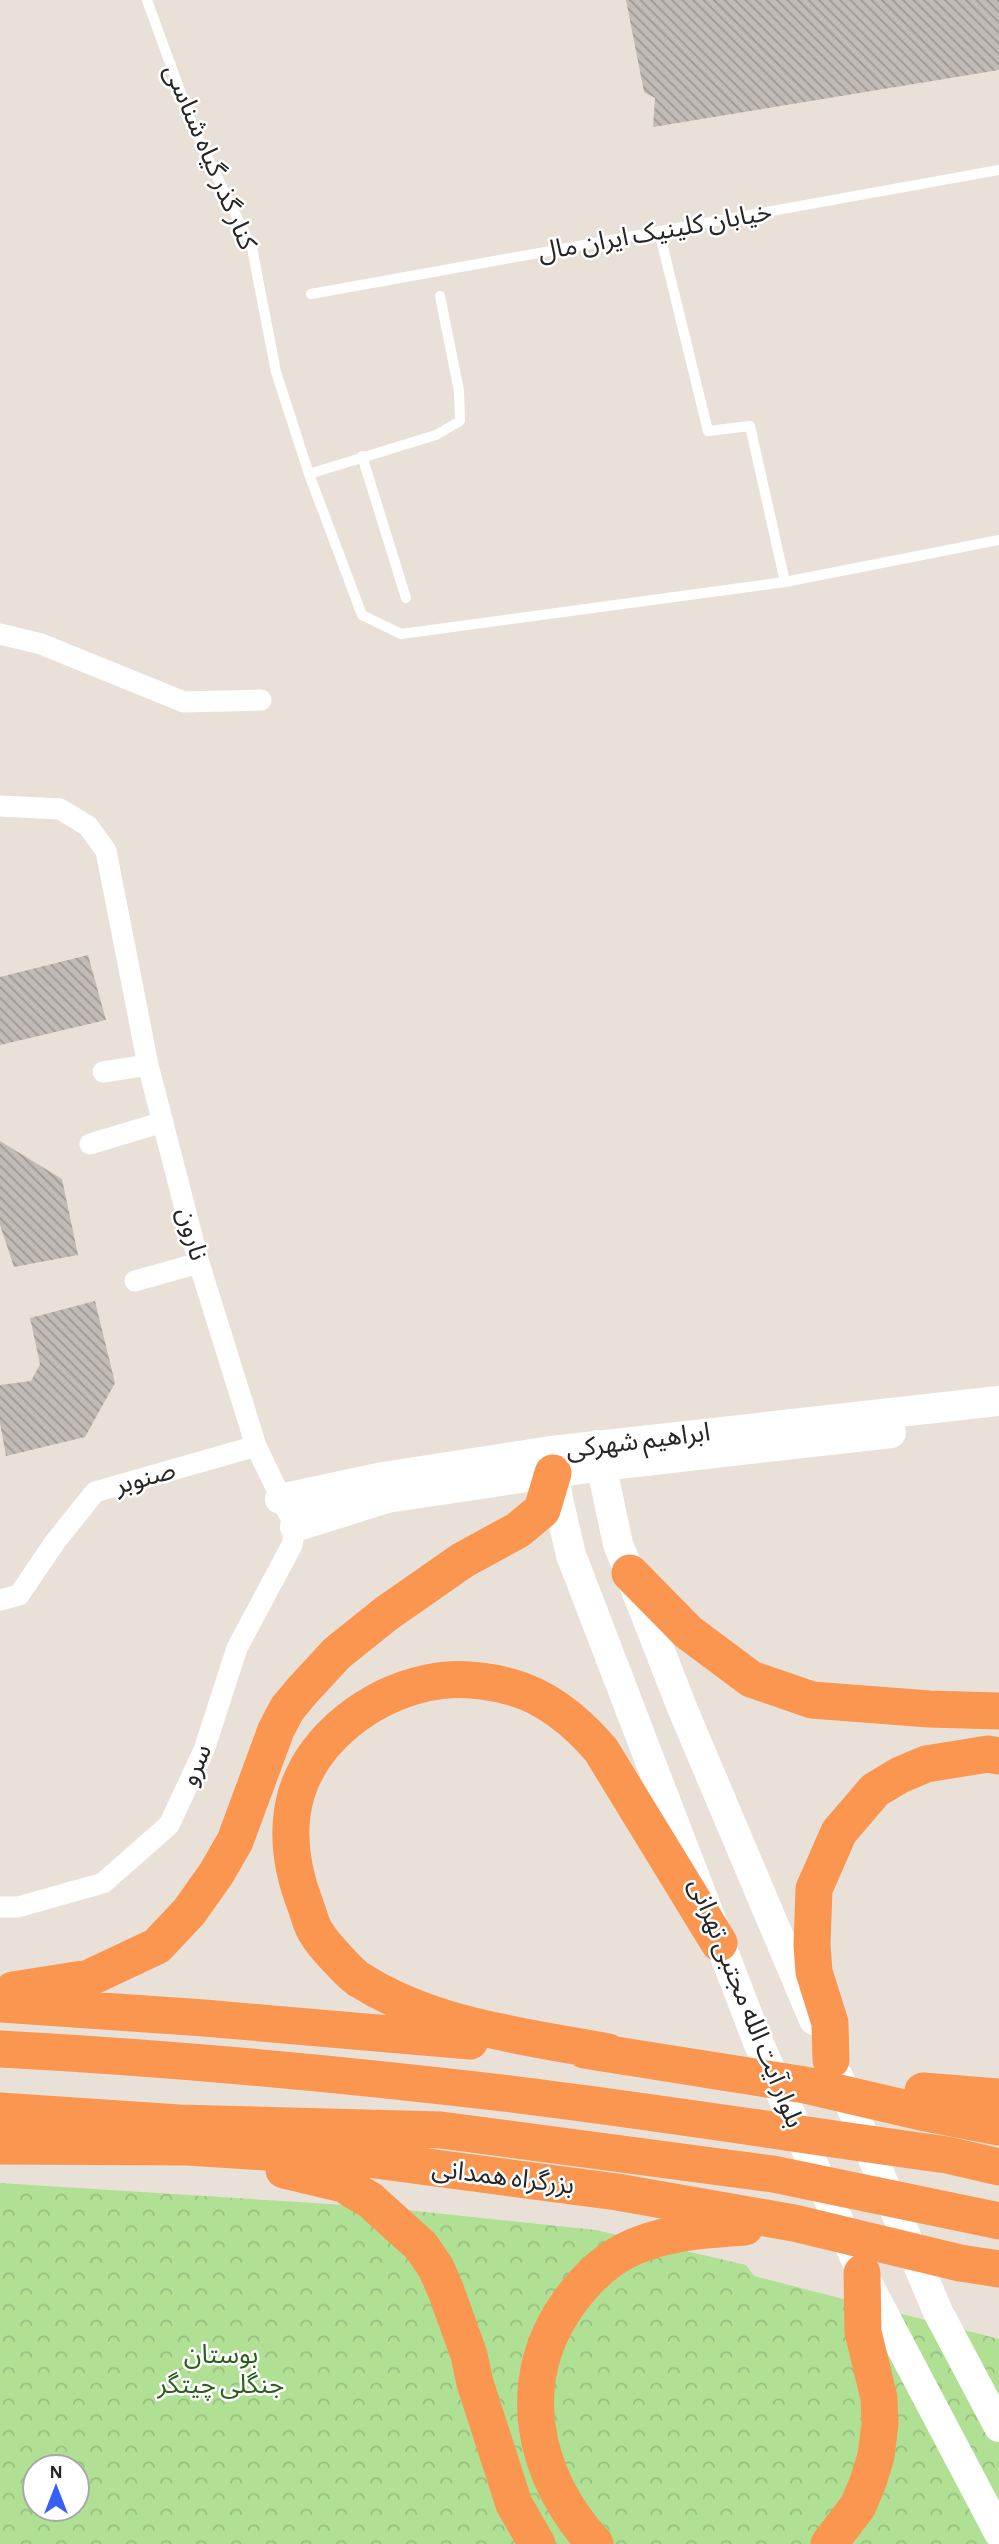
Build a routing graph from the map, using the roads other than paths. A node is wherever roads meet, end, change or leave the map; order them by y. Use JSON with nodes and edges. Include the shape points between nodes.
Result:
{"nodes":[{"id":1,"x":147,"y":0,"type":"edge"},
{"id":2,"x":999,"y":170,"type":"edge"},
{"id":3,"x":659,"y":231,"type":"junction"},
{"id":4,"x":311,"y":294,"type":"dead end"},
{"id":5,"x":440,"y":296,"type":"dead end"},
{"id":6,"x":362,"y":457,"type":"junction"},
{"id":7,"x":309,"y":474,"type":"junction"},
{"id":8,"x":999,"y":540,"type":"edge"},
{"id":9,"x":785,"y":582,"type":"junction"},
{"id":10,"x":407,"y":598,"type":"dead end"},
{"id":11,"x":0,"y":634,"type":"edge"},
{"id":12,"x":261,"y":700,"type":"dead end"},
{"id":13,"x":0,"y":806,"type":"edge"},
{"id":14,"x":148,"y":1065,"type":"junction"},
{"id":15,"x":103,"y":1072,"type":"dead end"},
{"id":16,"x":163,"y":1122,"type":"junction"},
{"id":17,"x":90,"y":1144,"type":"dead end"},
{"id":18,"x":200,"y":1263,"type":"junction"},
{"id":19,"x":135,"y":1280,"type":"dead end"},
{"id":20,"x":999,"y":1401,"type":"edge"},
{"id":21,"x":999,"y":1419,"type":"edge"},
{"id":22,"x":256,"y":1446,"type":"junction"},
{"id":23,"x":599,"y":1455,"type":"junction"},
{"id":24,"x":552,"y":1462,"type":"junction"},
{"id":25,"x":280,"y":1499,"type":"junction"},
{"id":26,"x":610,"y":1509,"type":"junction"},
{"id":27,"x":562,"y":1516,"type":"junction"},
{"id":28,"x":295,"y":1527,"type":"junction"},
{"id":29,"x":630,"y":1573,"type":"junction"},
{"id":30,"x":0,"y":1600,"type":"edge"},
{"id":31,"x":999,"y":1711,"type":"edge"},
{"id":32,"x":999,"y":1756,"type":"edge"},
{"id":33,"x":0,"y":1907,"type":"edge"},
{"id":34,"x":719,"y":1943,"type":"junction"},
{"id":35,"x":0,"y":1991,"type":"edge"},
{"id":36,"x":0,"y":2004,"type":"edge"},
{"id":37,"x":0,"y":2049,"type":"edge"},
{"id":38,"x":608,"y":2052,"type":"junction"},
{"id":39,"x":818,"y":2072,"type":"junction"},
{"id":40,"x":999,"y":2097,"type":"edge"},
{"id":41,"x":0,"y":2111,"type":"edge"},
{"id":42,"x":999,"y":2127,"type":"edge"},
{"id":43,"x":0,"y":2146,"type":"edge"},
{"id":44,"x":188,"y":2147,"type":"junction"},
{"id":45,"x":999,"y":2167,"type":"edge"},
{"id":46,"x":999,"y":2221,"type":"edge"},
{"id":47,"x":794,"y":2223,"type":"junction"},
{"id":48,"x":999,"y":2269,"type":"edge"},
{"id":49,"x":862,"y":2273,"type":"junction"},
{"id":50,"x":999,"y":2427,"type":"edge"},
{"id":51,"x":999,"y":2533,"type":"edge"},
{"id":52,"x":537,"y":2544,"type":"edge"},
{"id":53,"x":595,"y":2544,"type":"edge"},
{"id":54,"x":829,"y":2544,"type":"edge"}],
"edges":[{"from":1,"to":7,"type":"lane","name":"کنار گذر گیاه شناسی","via":[[195,132],[252,248],[276,372]]},
{"from":2,"to":3,"type":"lane","name":"خیابان کلینیک ایران مال"},
{"from":3,"to":4,"type":"lane","name":"خیابان کلینیک ایران مال"},
{"from":3,"to":9,"type":"lane","via":[[708,431],[750,426]]},
{"from":5,"to":6,"type":"lane","via":[[459,391],[460,421],[436,435]]},
{"from":6,"to":7,"type":"lane"},
{"from":6,"to":10,"type":"lane"},
{"from":7,"to":9,"type":"lane","name":"کنار گذر گیاه شناسی","via":[[362,615],[401,634]]},
{"from":8,"to":9,"type":"lane","name":"کنار گذر گیاه شناسی"},
{"from":11,"to":12,"type":"street","via":[[41,644],[184,702]]},
{"from":13,"to":14,"type":"street","name":"نارون","via":[[60,809],[88,826],[106,851]]},
{"from":14,"to":15,"type":"street"},
{"from":14,"to":16,"type":"street","name":"نارون"},
{"from":16,"to":17,"type":"street"},
{"from":16,"to":18,"type":"street","name":"نارون"},
{"from":18,"to":19,"type":"street"},
{"from":18,"to":22,"type":"street","name":"نارون"},
{"from":20,"to":23,"type":"main road","name":"ابراهیم شهرکی"},
{"from":21,"to":23,"type":"main road","name":"ابراهیم شهرکی"},
{"from":22,"to":25,"type":"street","name":"نارون"},
{"from":22,"to":30,"type":"street","name":"صنوبر","via":[[95,1492],[19,1595]]},
{"from":23,"to":24,"type":"main road","name":"ابراهیم شهرکی"},
{"from":23,"to":26,"type":"main road","name":"بلوار آیت الله مجتبی تهرانی"},
{"from":24,"to":25,"type":"main road","name":"ابراهیم شهرکی","via":[[383,1477]]},
{"from":24,"to":27,"type":"main road","name":"بلوار آیت الله مجتبی تهرانی"},
{"from":24,"to":28,"type":"main road","name":"ابراهیم شهرکی","via":[[387,1498]]},
{"from":24,"to":35,"type":"highway","via":[[542,1510],[519,1530],[463,1560],[396,1606],[337,1653],[287,1709],[228,1852],[189,1912],[157,1946],[89,1978]]},
{"from":25,"to":28,"type":"street","name":"نارون"},
{"from":26,"to":27,"type":"main road","via":[[583,1502]]},
{"from":26,"to":29,"type":"main road","name":"بلوار آیت الله مجتبی تهرانی"},
{"from":27,"to":34,"type":"main road","name":"بلوار آیت الله مجتبی تهرانی","via":[[571,1555]]},
{"from":28,"to":33,"type":"street","name":"سرو","via":[[292,1545],[237,1648],[204,1750],[169,1825],[103,1884],[19,1907]]},
{"from":29,"to":31,"type":"highway","via":[[688,1632],[751,1679],[812,1700]]},
{"from":29,"to":39,"type":"main road","name":"بلوار آیت الله مجتبی تهرانی"},
{"from":32,"to":39,"type":"highway","via":[[926,1764],[900,1775],[875,1790],[839,1832],[814,1889],[814,1972],[830,2022]]},
{"from":34,"to":38,"type":"highway","via":[[601,1750],[582,1728],[541,1699],[485,1682],[428,1683],[374,1703],[333,1734],[306,1773],[293,1813],[295,1871],[317,1934],[358,1979],[405,2003],[459,2023]]},
{"from":34,"to":49,"type":"main road","name":"بلوار آیت الله مجتبی تهرانی","via":[[758,2042]]},
{"from":36,"to":38,"type":"highway"},
{"from":37,"to":45,"type":"highway","via":[[133,2056],[514,2095],[947,2155]]},
{"from":38,"to":39,"type":"highway"},
{"from":39,"to":40,"type":"highway","via":[[880,2087]]},
{"from":39,"to":42,"type":"highway","via":[[921,2112]]},
{"from":39,"to":50,"type":"main road","name":"بلوار آیت الله مجتبی تهرانی"},
{"from":41,"to":46,"type":"highway","name":"بزرگراه همدانی","via":[[179,2123],[441,2130],[773,2174]]},
{"from":43,"to":44,"type":"highway","name":"بزرگراه همدانی"},
{"from":44,"to":47,"type":"highway","name":"بزرگراه همدانی","via":[[360,2158],[617,2192]]},
{"from":44,"to":52,"type":"highway","via":[[343,2185],[370,2200],[416,2240],[446,2291],[514,2504]]},
{"from":47,"to":48,"type":"highway","name":"بزرگراه همدانی"},
{"from":47,"to":53,"type":"highway","via":[[669,2236],[624,2251],[583,2283],[562,2312],[540,2366],[535,2396],[537,2427],[556,2488]]},
{"from":49,"to":51,"type":"main road","name":"بلوار آیت الله مجتبی تهرانی"},
{"from":49,"to":54,"type":"highway","via":[[863,2332],[879,2398],[880,2424],[876,2456],[858,2506]]}]}
